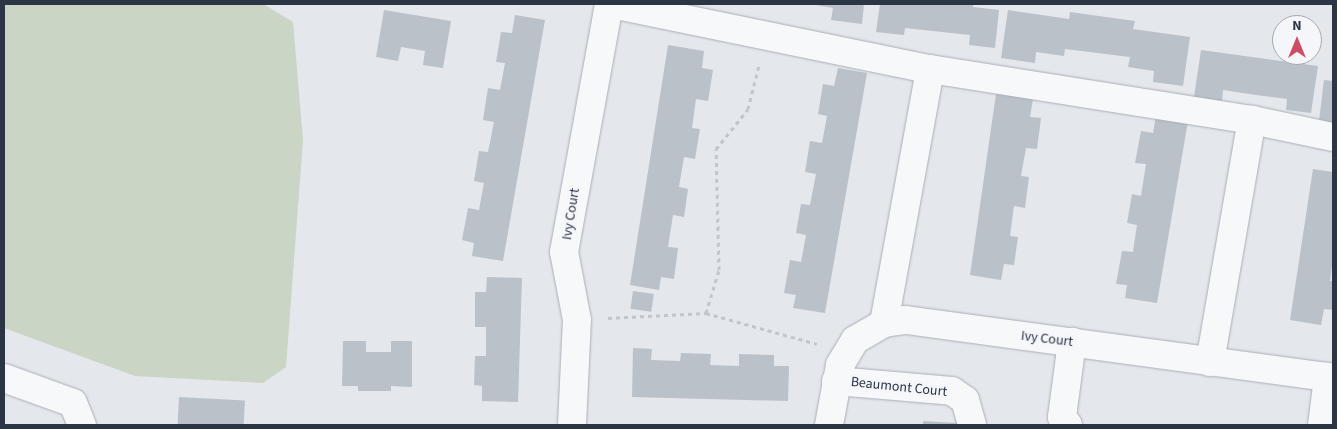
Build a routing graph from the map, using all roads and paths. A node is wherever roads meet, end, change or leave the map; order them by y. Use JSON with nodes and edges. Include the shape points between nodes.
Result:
{"nodes":[{"id":1,"x":610,"y":4,"type":"edge"},
{"id":2,"x":766,"y":36,"type":"junction"},
{"id":3,"x":930,"y":69,"type":"junction"},
{"id":4,"x":1252,"y":120,"type":"junction"},
{"id":5,"x":1333,"y":138,"type":"edge"},
{"id":6,"x":706,"y":313,"type":"junction"},
{"id":7,"x":577,"y":320,"type":"junction"},
{"id":8,"x":884,"y":323,"type":"junction"},
{"id":9,"x":1072,"y":342,"type":"junction"},
{"id":10,"x":846,"y":354,"type":"junction"},
{"id":11,"x":1210,"y":362,"type":"junction"},
{"id":12,"x":4,"y":378,"type":"edge"},
{"id":13,"x":1331,"y":378,"type":"edge"},
{"id":14,"x":836,"y":381,"type":"junction"},
{"id":15,"x":972,"y":424,"type":"dead end"},
{"id":16,"x":82,"y":425,"type":"edge"},
{"id":17,"x":572,"y":425,"type":"edge"},
{"id":18,"x":828,"y":425,"type":"edge"},
{"id":19,"x":1068,"y":425,"type":"edge"},
{"id":20,"x":1322,"y":425,"type":"edge"}],
"edges":[{"from":1,"to":2,"type":"street","name":"Ivy Court"},
{"from":1,"to":7,"type":"street","name":"Ivy Court","via":[[564,252]]},
{"from":2,"to":3,"type":"street","name":"Ivy Court"},
{"from":2,"to":6,"type":"path","via":[[748,109],[716,149],[719,270]]},
{"from":3,"to":4,"type":"street","name":"Ivy Court"},
{"from":3,"to":8,"type":"street"},
{"from":4,"to":5,"type":"street","name":"Ivy Court"},
{"from":4,"to":11,"type":"street"},
{"from":6,"to":7,"type":"path"},
{"from":6,"to":10,"type":"path","via":[[792,334]]},
{"from":7,"to":17,"type":"street","name":"Ivy Court"},
{"from":8,"to":9,"type":"street","name":"Ivy Court","via":[[906,320]]},
{"from":8,"to":10,"type":"street","name":"Ivy Court","via":[[854,340]]},
{"from":9,"to":11,"type":"street","name":"Ivy Court"},
{"from":9,"to":19,"type":"street","via":[[1062,417]]},
{"from":10,"to":14,"type":"street","name":"Ivy Court"},
{"from":11,"to":13,"type":"street","name":"Ivy Court"},
{"from":12,"to":16,"type":"street","via":[[73,403]]},
{"from":13,"to":20,"type":"street"},
{"from":14,"to":15,"type":"street","name":"Beaumont Court","via":[[952,391],[966,400]]},
{"from":14,"to":18,"type":"street","name":"Ivy Court"}]}
